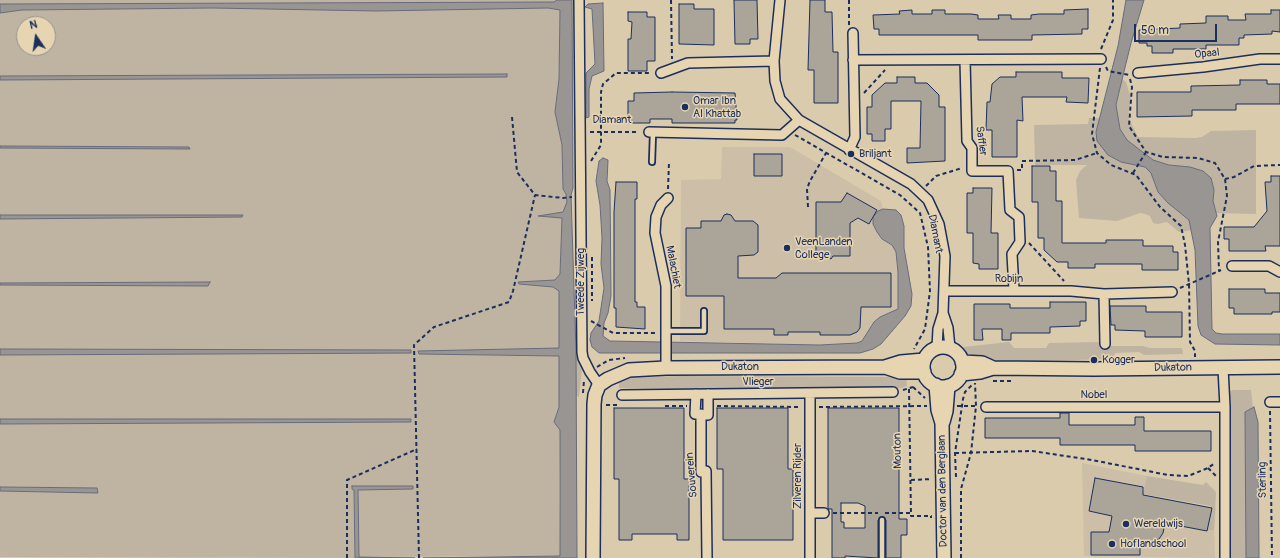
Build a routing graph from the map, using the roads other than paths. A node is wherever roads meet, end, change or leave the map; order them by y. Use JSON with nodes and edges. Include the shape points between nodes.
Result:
{"nodes":[{"id":1,"x":579,"y":0,"type":"edge"},
{"id":2,"x":780,"y":0,"type":"edge"},
{"id":3,"x":853,"y":33,"type":"road end"},
{"id":4,"x":1102,"y":59,"type":"road end"},
{"id":5,"x":1280,"y":59,"type":"edge"},
{"id":6,"x":853,"y":60,"type":"junction"},
{"id":7,"x":965,"y":60,"type":"junction"},
{"id":8,"x":774,"y":61,"type":"junction"},
{"id":9,"x":661,"y":73,"type":"road end"},
{"id":10,"x":1134,"y":74,"type":"road end"},
{"id":11,"x":799,"y":120,"type":"junction"},
{"id":12,"x":651,"y":132,"type":"joint"},
{"id":13,"x":849,"y":150,"type":"junction"},
{"id":14,"x":652,"y":162,"type":"dead end"},
{"id":15,"x":668,"y":198,"type":"road end"},
{"id":16,"x":1232,"y":266,"type":"road end"},
{"id":17,"x":1280,"y":272,"type":"edge"},
{"id":18,"x":1014,"y":290,"type":"junction"},
{"id":19,"x":944,"y":291,"type":"junction"},
{"id":20,"x":1172,"y":292,"type":"dead end"},
{"id":21,"x":1104,"y":294,"type":"junction"},
{"id":22,"x":704,"y":311,"type":"dead end"},
{"id":23,"x":666,"y":331,"type":"junction"},
{"id":24,"x":1105,"y":344,"type":"dead end"},
{"id":25,"x":944,"y":348,"type":"junction"},
{"id":26,"x":924,"y":366,"type":"junction"},
{"id":27,"x":1280,"y":367,"type":"edge"},
{"id":28,"x":666,"y":368,"type":"junction"},
{"id":29,"x":962,"y":368,"type":"junction"},
{"id":30,"x":1223,"y":368,"type":"junction"},
{"id":31,"x":600,"y":385,"type":"junction"},
{"id":32,"x":942,"y":385,"type":"junction"},
{"id":33,"x":894,"y":392,"type":"dead end"},
{"id":34,"x":696,"y":394,"type":"junction"},
{"id":35,"x":708,"y":394,"type":"junction"},
{"id":36,"x":810,"y":394,"type":"junction"},
{"id":37,"x":625,"y":395,"type":"road end"},
{"id":38,"x":1270,"y":402,"type":"road end"},
{"id":39,"x":1280,"y":402,"type":"edge"},
{"id":40,"x":986,"y":406,"type":"road end"},
{"id":41,"x":1225,"y":407,"type":"junction"},
{"id":42,"x":701,"y":414,"type":"junction"},
{"id":43,"x":810,"y":513,"type":"junction"},
{"id":44,"x":824,"y":513,"type":"road end"},
{"id":45,"x":882,"y":520,"type":"dead end"},
{"id":46,"x":593,"y":558,"type":"edge"},
{"id":47,"x":707,"y":558,"type":"edge"},
{"id":48,"x":810,"y":558,"type":"edge"},
{"id":49,"x":882,"y":558,"type":"edge"},
{"id":50,"x":944,"y":558,"type":"edge"},
{"id":51,"x":1225,"y":558,"type":"edge"}],
"edges":[{"from":1,"to":31,"type":"street","name":"Tweede Zijweg","via":[[582,352],[590,372]]},
{"from":2,"to":8,"type":"street","name":"Diamant"},
{"from":3,"to":6,"type":"street"},
{"from":4,"to":7,"type":"street"},
{"from":5,"to":10,"type":"street","name":"Opaal","via":[[1260,59],[1203,68]]},
{"from":6,"to":7,"type":"street"},
{"from":6,"to":13,"type":"street","via":[[855,137]]},
{"from":7,"to":18,"type":"street","name":"Saffier","via":[[967,140],[972,148],[972,171],[1008,170],[1010,210],[1019,218],[1020,242],[1012,254]]},
{"from":8,"to":9,"type":"street","via":[[688,63]]},
{"from":8,"to":11,"type":"street","name":"Diamant","via":[[775,81],[780,99]]},
{"from":11,"to":12,"type":"street","via":[[782,135]]},
{"from":11,"to":13,"type":"street","name":"Diamant"},
{"from":12,"to":14,"type":"lane"},
{"from":13,"to":19,"type":"street","name":"Diamant","via":[[911,184],[928,200],[939,224],[944,256]]},
{"from":15,"to":23,"type":"street","name":"Malachiet","via":[[656,217],[655,233],[666,286]]},
{"from":16,"to":17,"type":"street","via":[[1269,266]]},
{"from":18,"to":19,"type":"street","name":"Robijn"},
{"from":18,"to":21,"type":"street","name":"Robijn"},
{"from":19,"to":25,"type":"street","name":"Diamant","via":[[943,313],[948,328]]},
{"from":20,"to":21,"type":"street","name":"Robijn"},
{"from":21,"to":24,"type":"street"},
{"from":22,"to":23,"type":"lane","via":[[704,331]]},
{"from":23,"to":28,"type":"street","name":"Malachiet"},
{"from":25,"to":26,"type":"street","via":[[932,350]]},
{"from":25,"to":29,"type":"street","via":[[955,351]]},
{"from":26,"to":28,"type":"street","name":"Dukaton","via":[[910,367],[900,372],[885,367]]},
{"from":26,"to":32,"type":"street","via":[[927,378]]},
{"from":27,"to":30,"type":"street","name":"Dukaton"},
{"from":28,"to":31,"type":"street","name":"Dukaton","via":[[629,370]]},
{"from":29,"to":30,"type":"street","name":"Dukaton","via":[[982,363],[994,368]]},
{"from":29,"to":32,"type":"street","via":[[954,383]]},
{"from":30,"to":41,"type":"street"},
{"from":31,"to":46,"type":"street","via":[[595,394],[594,404]]},
{"from":32,"to":50,"type":"street","name":"Doctor van den Berglaan"},
{"from":33,"to":36,"type":"street","name":"Vlieger"},
{"from":34,"to":35,"type":"street","name":"Vlieger"},
{"from":34,"to":37,"type":"street","name":"Vlieger"},
{"from":34,"to":42,"type":"street","name":"Souverein","via":[[696,414]]},
{"from":35,"to":36,"type":"street","name":"Vlieger"},
{"from":35,"to":42,"type":"street","via":[[708,414]]},
{"from":36,"to":43,"type":"street","name":"Zilveren Rijder"},
{"from":38,"to":39,"type":"street"},
{"from":40,"to":41,"type":"street","name":"Nobel"},
{"from":41,"to":51,"type":"street"},
{"from":42,"to":47,"type":"street","name":"Souverein","via":[[701,472],[706,471]]},
{"from":43,"to":44,"type":"street"},
{"from":43,"to":48,"type":"street","name":"Zilveren Rijder"},
{"from":45,"to":49,"type":"lane"}]}
